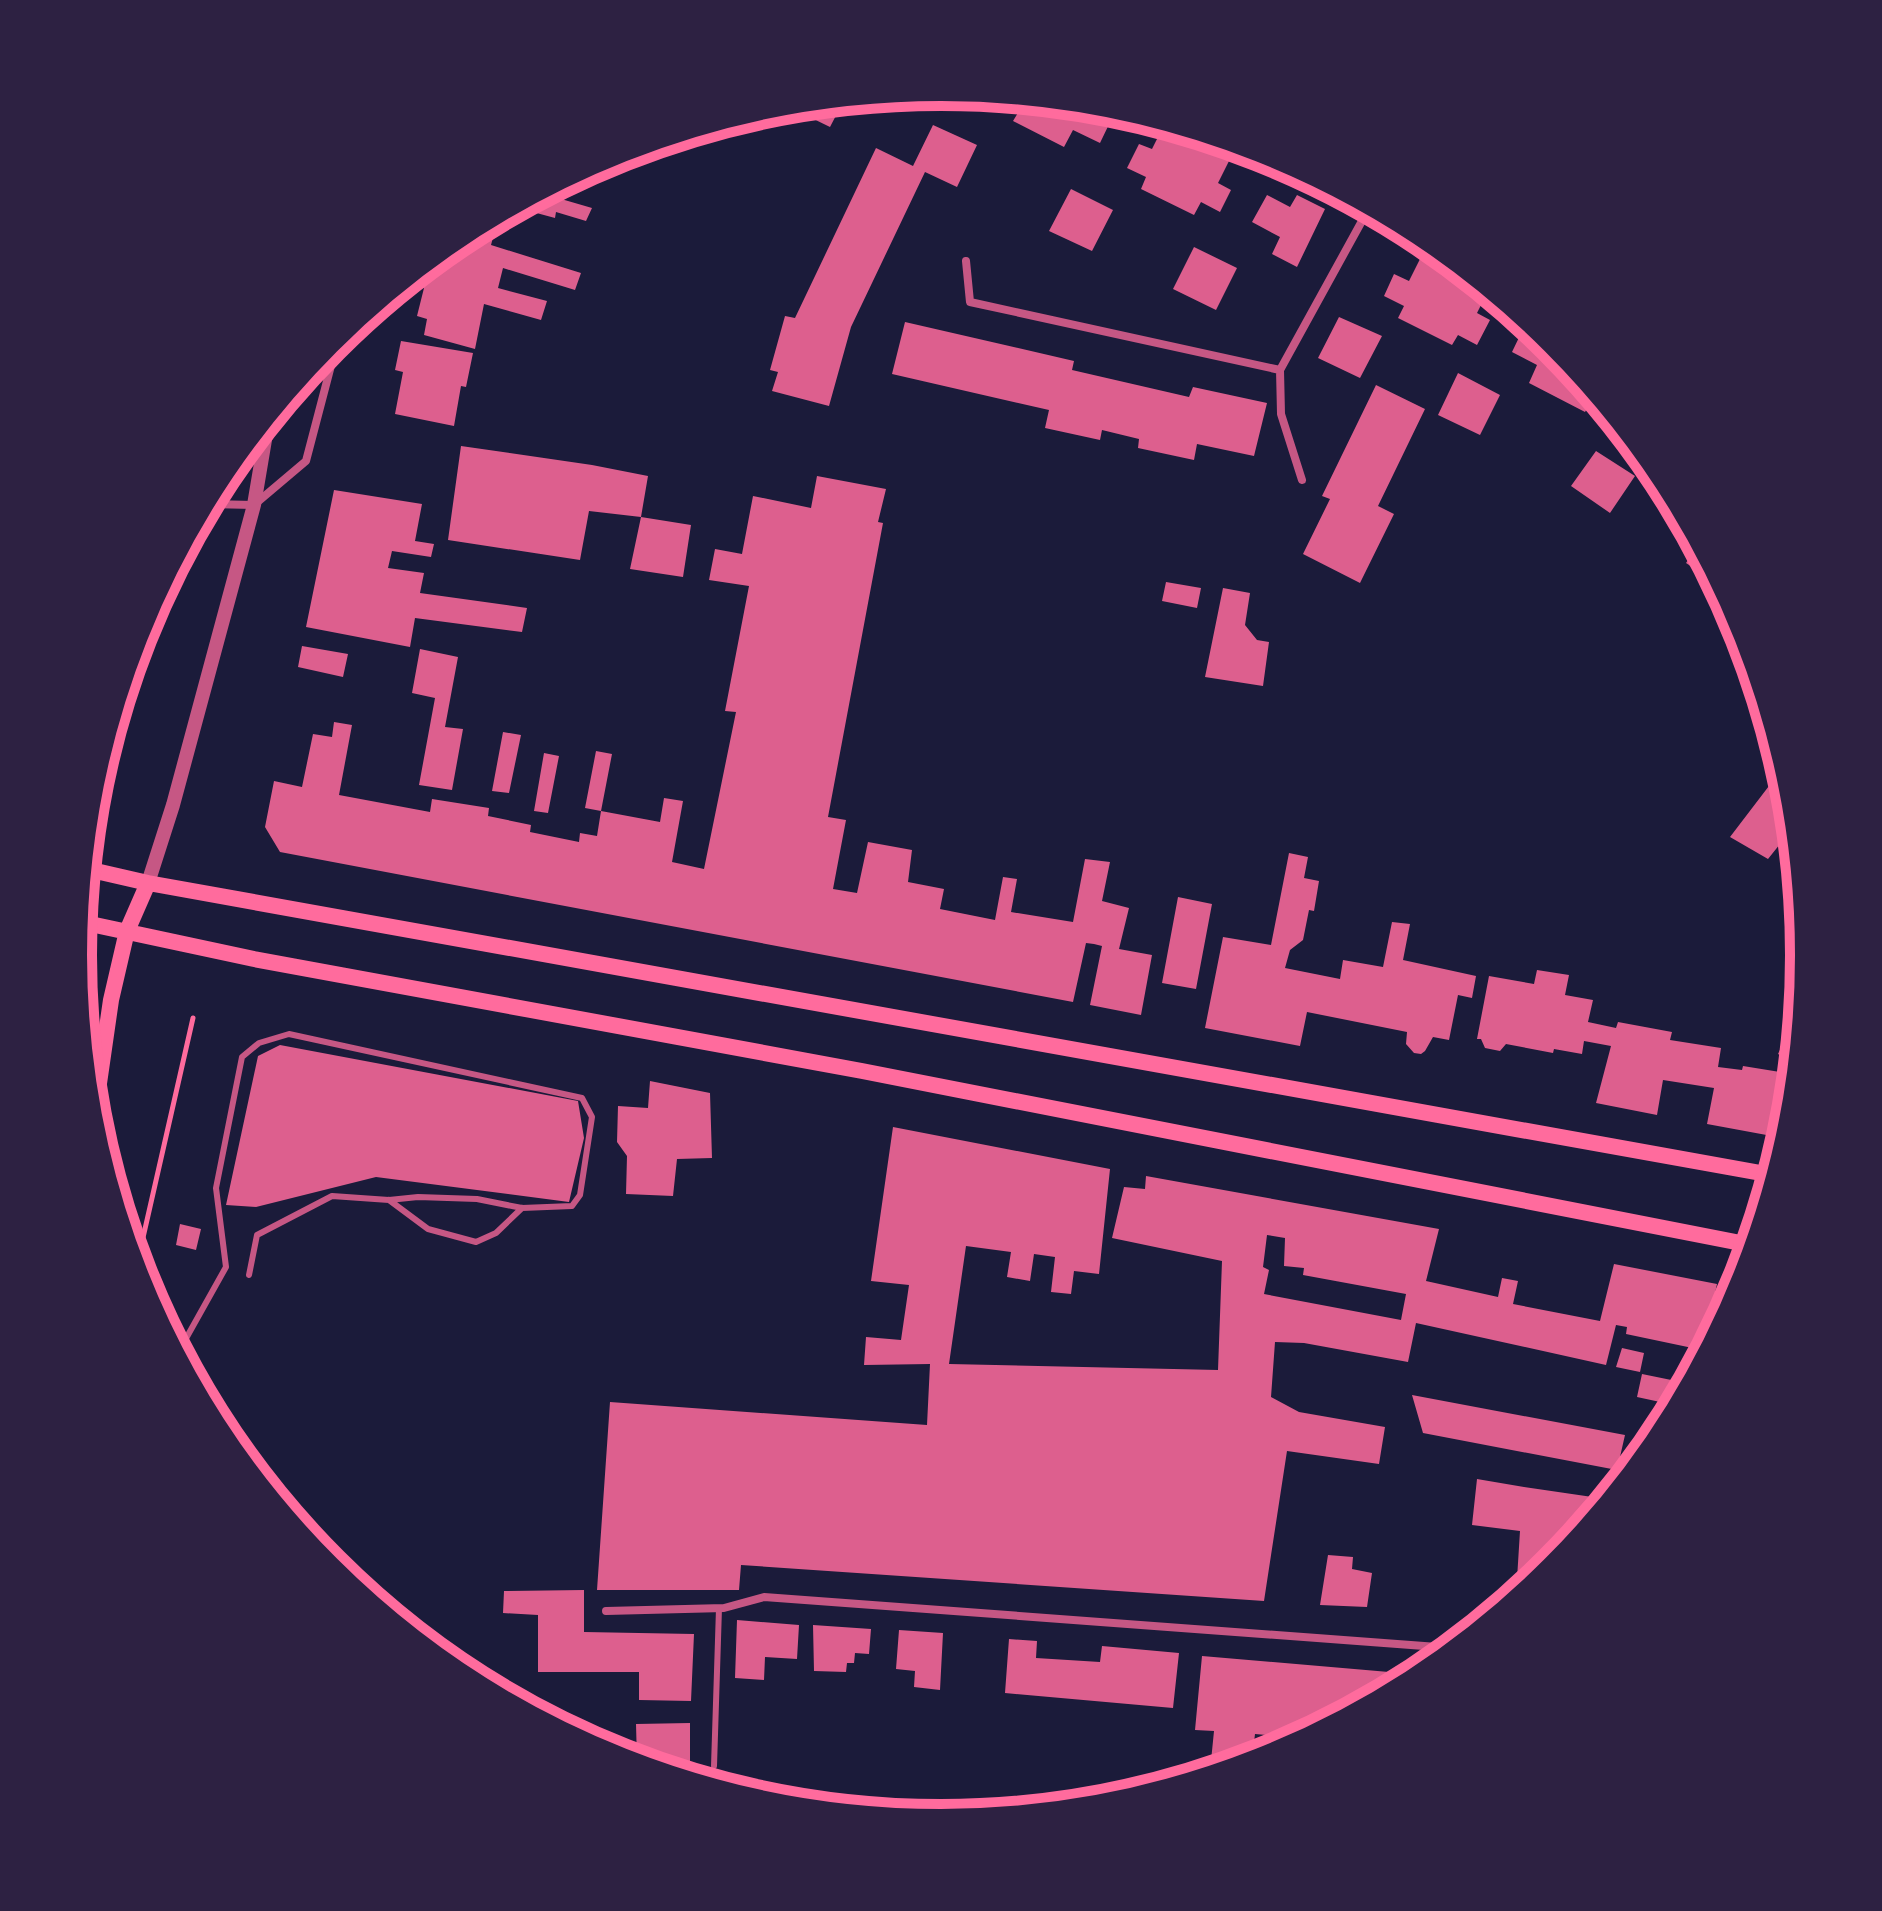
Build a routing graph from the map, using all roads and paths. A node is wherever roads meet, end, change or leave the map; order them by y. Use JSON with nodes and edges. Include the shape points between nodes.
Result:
{"nodes":[{"id":1,"x":1363,"y":219,"type":"edge"},
{"id":2,"x":966,"y":261,"type":"dead end"},
{"id":3,"x":331,"y":366,"type":"edge"},
{"id":4,"x":1280,"y":370,"type":"junction"},
{"id":5,"x":265,"y":442,"type":"edge"},
{"id":6,"x":1302,"y":480,"type":"dead end"},
{"id":7,"x":222,"y":504,"type":"edge"},
{"id":8,"x":254,"y":505,"type":"junction"},
{"id":9,"x":97,"y":871,"type":"edge"},
{"id":10,"x":148,"y":883,"type":"junction"},
{"id":11,"x":93,"y":924,"type":"edge"},
{"id":12,"x":127,"y":931,"type":"junction"},
{"id":13,"x":193,"y":1018,"type":"dead end"},
{"id":14,"x":100,"y":1074,"type":"edge"},
{"id":15,"x":1761,"y":1173,"type":"edge"},
{"id":16,"x":389,"y":1200,"type":"junction"},
{"id":17,"x":522,"y":1208,"type":"junction"},
{"id":18,"x":142,"y":1241,"type":"edge"},
{"id":19,"x":1739,"y":1243,"type":"edge"},
{"id":20,"x":249,"y":1275,"type":"dead end"},
{"id":21,"x":185,"y":1340,"type":"edge"},
{"id":22,"x":719,"y":1608,"type":"junction"},
{"id":23,"x":606,"y":1611,"type":"dead end"},
{"id":24,"x":1433,"y":1647,"type":"edge"},
{"id":25,"x":714,"y":1766,"type":"dead end"}],
"edges":[{"from":1,"to":4,"type":"street"},
{"from":2,"to":4,"type":"street","via":[[970,302]]},
{"from":3,"to":8,"type":"street","via":[[306,461]]},
{"from":4,"to":6,"type":"street","via":[[1281,414]]},
{"from":5,"to":8,"type":"street"},
{"from":7,"to":8,"type":"street"},
{"from":8,"to":10,"type":"street"},
{"from":9,"to":10,"type":"main road"},
{"from":10,"to":12,"type":"main road"},
{"from":10,"to":15,"type":"main road"},
{"from":11,"to":12,"type":"main road"},
{"from":12,"to":14,"type":"main road"},
{"from":12,"to":19,"type":"main road"},
{"from":13,"to":18,"type":"path"},
{"from":16,"to":17,"type":"lane","via":[[477,1199]]},
{"from":16,"to":17,"type":"lane","via":[[428,1229],[476,1242],[496,1233]]},
{"from":16,"to":20,"type":"lane","via":[[332,1196],[257,1235]]},
{"from":17,"to":21,"type":"lane","via":[[572,1206],[580,1195],[592,1117],[582,1098],[289,1034],[259,1043],[242,1057],[216,1188],[226,1267]]},
{"from":22,"to":23,"type":"street"},
{"from":22,"to":24,"type":"street","via":[[764,1597]]},
{"from":22,"to":25,"type":"lane"}]}
